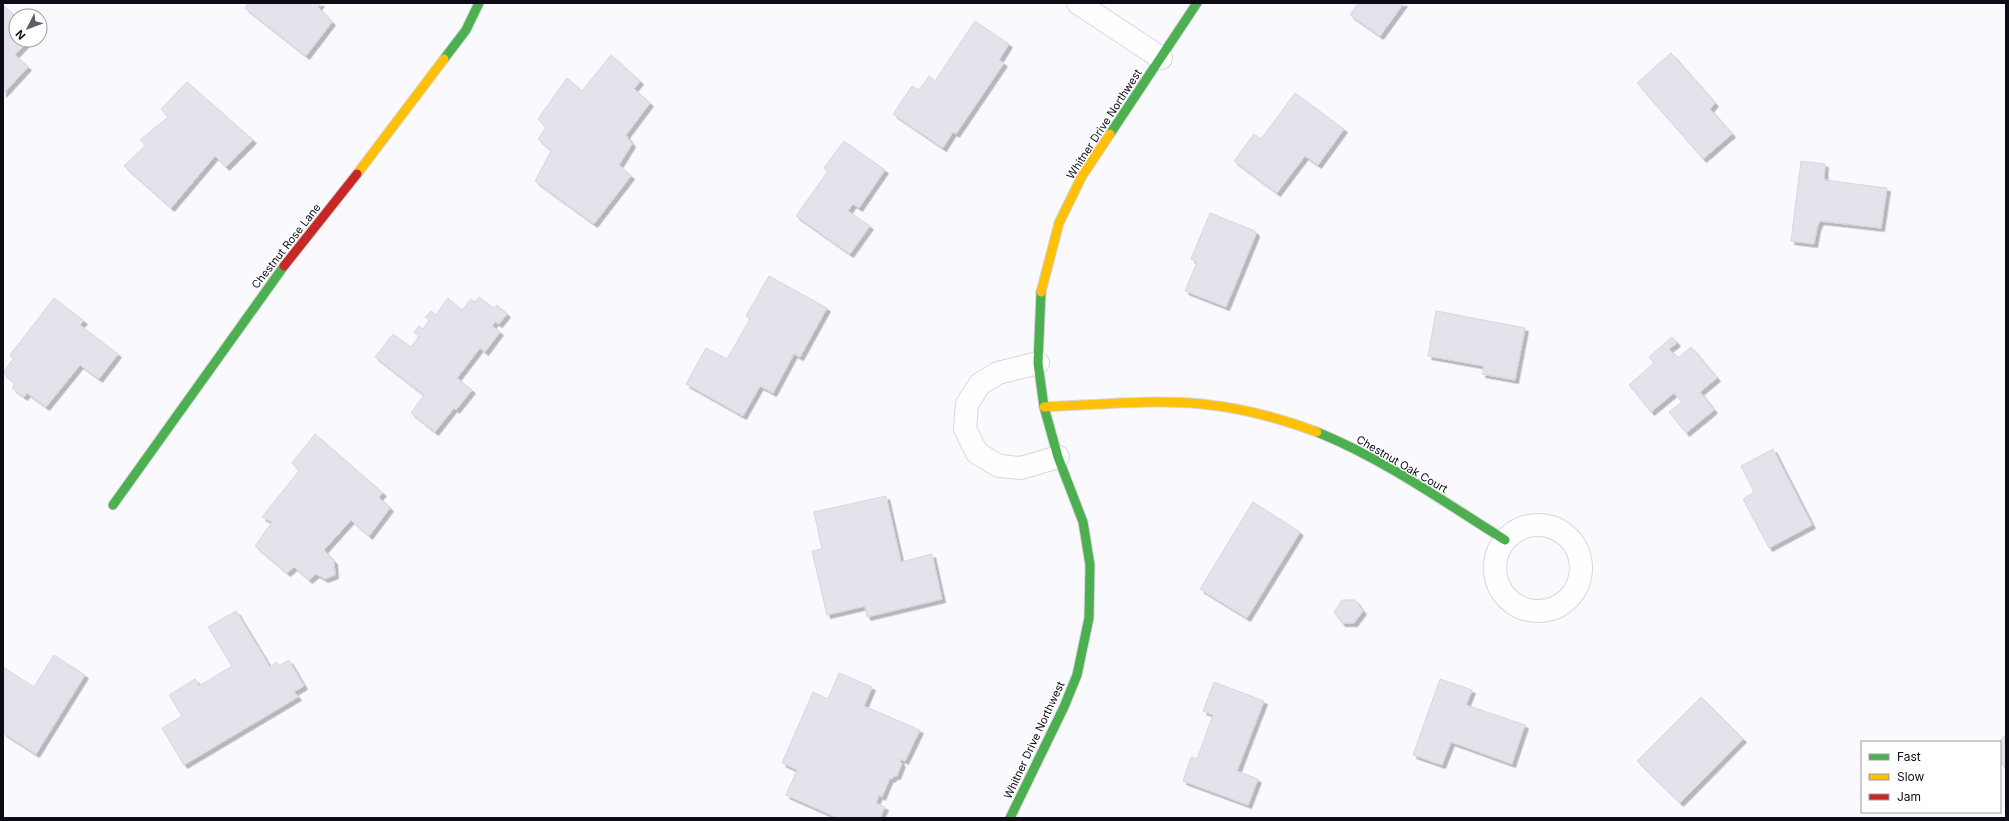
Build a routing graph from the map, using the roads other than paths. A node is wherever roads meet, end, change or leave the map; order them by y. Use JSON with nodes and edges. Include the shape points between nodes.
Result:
{"nodes":[{"id":1,"x":479,"y":3,"type":"edge"},
{"id":2,"x":1078,"y":3,"type":"edge"},
{"id":3,"x":1197,"y":3,"type":"edge"},
{"id":4,"x":1161,"y":58,"type":"junction"},
{"id":5,"x":1038,"y":362,"type":"junction"},
{"id":6,"x":1044,"y":407,"type":"junction"},
{"id":7,"x":1058,"y":457,"type":"junction"},
{"id":8,"x":113,"y":505,"type":"dead end"},
{"id":9,"x":1505,"y":540,"type":"dead end"},
{"id":10,"x":1010,"y":818,"type":"edge"}],
"edges":[{"from":1,"to":8,"type":"street","name":"Chestnut Rose Lane","via":[[466,30],[394,127],[270,284]]},
{"from":2,"to":4,"type":"street"},
{"from":3,"to":4,"type":"street","name":"Whitner Drive Northwest"},
{"from":4,"to":5,"type":"street","name":"Whitner Drive Northwest","via":[[1082,176],[1059,223],[1040,294]]},
{"from":5,"to":6,"type":"street","name":"Whitner Drive Northwest"},
{"from":5,"to":7,"type":"street","via":[[998,373],[980,384],[967,404],[965,429],[977,453],[999,466],[1021,468]]},
{"from":6,"to":7,"type":"street","name":"Whitner Drive Northwest"},
{"from":6,"to":9,"type":"street","name":"Chestnut Oak Court","via":[[1177,402],[1225,407],[1273,418],[1321,434],[1367,455]]},
{"from":7,"to":10,"type":"street","name":"Whitner Drive Northwest","via":[[1083,522],[1090,565],[1089,618],[1077,675],[1067,701]]}]}
